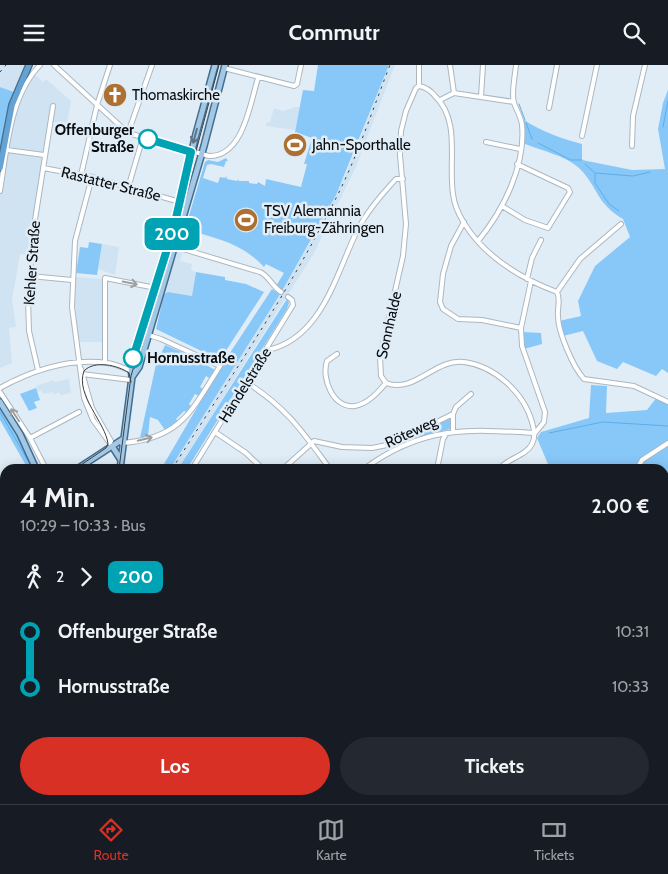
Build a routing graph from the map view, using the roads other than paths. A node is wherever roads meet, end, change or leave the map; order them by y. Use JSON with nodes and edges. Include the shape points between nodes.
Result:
{"nodes":[{"id":1,"x":29,"y":65,"type":"edge"},
{"id":2,"x":40,"y":65,"type":"edge"},
{"id":3,"x":54,"y":65,"type":"edge"},
{"id":4,"x":110,"y":65,"type":"edge"},
{"id":5,"x":152,"y":65,"type":"edge"},
{"id":6,"x":215,"y":65,"type":"edge"},
{"id":7,"x":301,"y":65,"type":"edge"},
{"id":8,"x":419,"y":65,"type":"edge"},
{"id":9,"x":450,"y":65,"type":"edge"},
{"id":10,"x":483,"y":65,"type":"edge"},
{"id":11,"x":516,"y":65,"type":"edge"},
{"id":12,"x":557,"y":65,"type":"edge"},
{"id":13,"x":597,"y":65,"type":"edge"},
{"id":14,"x":645,"y":65,"type":"edge"},
{"id":15,"x":224,"y":67,"type":"edge"},
{"id":16,"x":258,"y":78,"type":"junction"},
{"id":17,"x":419,"y":86,"type":"junction"},
{"id":18,"x":454,"y":93,"type":"junction"},
{"id":19,"x":481,"y":97,"type":"junction"},
{"id":20,"x":440,"y":100,"type":"junction"},
{"id":21,"x":514,"y":102,"type":"junction"},
{"id":22,"x":97,"y":105,"type":"junction"},
{"id":23,"x":53,"y":106,"type":"dead end"},
{"id":24,"x":549,"y":108,"type":"dead end"},
{"id":25,"x":128,"y":133,"type":"junction"},
{"id":26,"x":582,"y":136,"type":"dead end"},
{"id":27,"x":143,"y":137,"type":"junction"},
{"id":28,"x":486,"y":141,"type":"dead end"},
{"id":29,"x":632,"y":146,"type":"dead end"},
{"id":30,"x":520,"y":149,"type":"junction"},
{"id":31,"x":7,"y":150,"type":"junction"},
{"id":32,"x":191,"y":152,"type":"junction"},
{"id":33,"x":201,"y":154,"type":"junction"},
{"id":34,"x":44,"y":155,"type":"junction"},
{"id":35,"x":517,"y":164,"type":"junction"},
{"id":36,"x":0,"y":167,"type":"edge"},
{"id":37,"x":43,"y":168,"type":"junction"},
{"id":38,"x":81,"y":175,"type":"junction"},
{"id":39,"x":92,"y":177,"type":"junction"},
{"id":40,"x":403,"y":179,"type":"junction"},
{"id":41,"x":128,"y":187,"type":"junction"},
{"id":42,"x":0,"y":191,"type":"edge"},
{"id":43,"x":180,"y":202,"type":"junction"},
{"id":44,"x":502,"y":206,"type":"junction"},
{"id":45,"x":464,"y":222,"type":"junction"},
{"id":46,"x":621,"y":224,"type":"dead end"},
{"id":47,"x":541,"y":240,"type":"dead end"},
{"id":48,"x":478,"y":241,"type":"junction"},
{"id":49,"x":174,"y":246,"type":"junction"},
{"id":50,"x":30,"y":276,"type":"junction"},
{"id":51,"x":72,"y":280,"type":"junction"},
{"id":52,"x":529,"y":280,"type":"junction"},
{"id":53,"x":156,"y":288,"type":"junction"},
{"id":54,"x":281,"y":292,"type":"dead end"},
{"id":55,"x":557,"y":292,"type":"junction"},
{"id":56,"x":290,"y":299,"type":"dead end"},
{"id":57,"x":521,"y":328,"type":"junction"},
{"id":58,"x":144,"y":334,"type":"junction"},
{"id":59,"x":268,"y":349,"type":"junction"},
{"id":60,"x":337,"y":354,"type":"dead end"},
{"id":61,"x":105,"y":362,"type":"junction"},
{"id":62,"x":79,"y":363,"type":"junction"},
{"id":63,"x":38,"y":370,"type":"junction"},
{"id":64,"x":131,"y":373,"type":"junction"},
{"id":65,"x":81,"y":374,"type":"junction"},
{"id":66,"x":246,"y":382,"type":"junction"},
{"id":67,"x":386,"y":383,"type":"junction"},
{"id":68,"x":0,"y":388,"type":"edge"},
{"id":69,"x":0,"y":392,"type":"edge"},
{"id":70,"x":471,"y":394,"type":"dead end"},
{"id":71,"x":668,"y":401,"type":"edge"},
{"id":72,"x":0,"y":402,"type":"edge"},
{"id":73,"x":79,"y":412,"type":"dead end"},
{"id":74,"x":453,"y":414,"type":"junction"},
{"id":75,"x":215,"y":432,"type":"junction"},
{"id":76,"x":447,"y":432,"type":"junction"},
{"id":77,"x":453,"y":432,"type":"junction"},
{"id":78,"x":535,"y":433,"type":"junction"},
{"id":79,"x":30,"y":438,"type":"junction"},
{"id":80,"x":118,"y":443,"type":"junction"},
{"id":81,"x":668,"y":443,"type":"edge"},
{"id":82,"x":312,"y":444,"type":"junction"},
{"id":83,"x":121,"y":461,"type":"junction"},
{"id":84,"x":34,"y":464,"type":"edge"},
{"id":85,"x":43,"y":464,"type":"edge"},
{"id":86,"x":85,"y":464,"type":"edge"},
{"id":87,"x":121,"y":464,"type":"edge"},
{"id":88,"x":195,"y":464,"type":"edge"},
{"id":89,"x":258,"y":464,"type":"edge"},
{"id":90,"x":289,"y":464,"type":"edge"},
{"id":91,"x":326,"y":464,"type":"edge"},
{"id":92,"x":371,"y":464,"type":"edge"},
{"id":93,"x":438,"y":464,"type":"edge"},
{"id":94,"x":506,"y":464,"type":"edge"},
{"id":95,"x":640,"y":464,"type":"edge"}],
"edges":[{"from":1,"to":36,"type":"highway","via":[[12,105]]},
{"from":2,"to":31,"type":"street","via":[[20,98]]},
{"from":3,"to":22,"type":"street"},
{"from":4,"to":22,"type":"street"},
{"from":5,"to":25,"type":"street"},
{"from":6,"to":32,"type":"main road","one_way":true},
{"from":7,"to":16,"type":"street","via":[[294,86]]},
{"from":8,"to":17,"type":"street"},
{"from":9,"to":18,"type":"street"},
{"from":10,"to":19,"type":"street"},
{"from":11,"to":21,"type":"street"},
{"from":12,"to":24,"type":"street"},
{"from":13,"to":26,"type":"street"},
{"from":14,"to":29,"type":"street","via":[[634,116]]},
{"from":15,"to":16,"type":"street"},
{"from":15,"to":33,"type":"main road"},
{"from":16,"to":33,"type":"street","via":[[234,146],[222,155]]},
{"from":17,"to":20,"type":"street"},
{"from":17,"to":40,"type":"street","name":"Sonnhalde","via":[[406,111],[401,131]]},
{"from":18,"to":19,"type":"street"},
{"from":18,"to":20,"type":"street"},
{"from":19,"to":21,"type":"street"},
{"from":20,"to":45,"type":"street","via":[[451,124],[453,196]]},
{"from":21,"to":30,"type":"street","via":[[522,124]]},
{"from":22,"to":25,"type":"street"},
{"from":22,"to":38,"type":"street"},
{"from":23,"to":34,"type":"street","name":"Kehler Straße"},
{"from":25,"to":27,"type":"street"},
{"from":27,"to":32,"type":"street"},
{"from":27,"to":41,"type":"street"},
{"from":28,"to":30,"type":"street"},
{"from":30,"to":35,"type":"street"},
{"from":31,"to":34,"type":"street"},
{"from":31,"to":42,"type":"street"},
{"from":32,"to":33,"type":"street"},
{"from":32,"to":43,"type":"main road"},
{"from":33,"to":49,"type":"main road"},
{"from":34,"to":37,"type":"street","name":"Kehler Straße"},
{"from":35,"to":44,"type":"street"},
{"from":35,"to":44,"type":"street","via":[[570,192],[548,228],[525,220]]},
{"from":37,"to":38,"type":"street","name":"Rastatter Straße"},
{"from":37,"to":50,"type":"street","name":"Kehler Straße"},
{"from":38,"to":39,"type":"street","name":"Rastatter Straße"},
{"from":39,"to":41,"type":"street","name":"Rastatter Straße"},
{"from":39,"to":51,"type":"street","via":[[76,241]]},
{"from":40,"to":59,"type":"street","via":[[396,179],[368,212],[325,302],[312,322],[287,343]]},
{"from":40,"to":67,"type":"street","name":"Sonnhalde","via":[[406,217],[403,256],[379,366]]},
{"from":41,"to":43,"type":"street","name":"Rastatter Straße"},
{"from":43,"to":53,"type":"main road"},
{"from":44,"to":48,"type":"street"},
{"from":45,"to":48,"type":"street"},
{"from":45,"to":57,"type":"street","via":[[451,246],[443,274],[440,302],[443,309],[458,319]]},
{"from":46,"to":55,"type":"street","via":[[580,259]]},
{"from":47,"to":52,"type":"street","via":[[532,258]]},
{"from":48,"to":52,"type":"street","via":[[503,265]]},
{"from":49,"to":54,"type":"street","via":[[260,272]]},
{"from":49,"to":58,"type":"main road"},
{"from":50,"to":51,"type":"street"},
{"from":50,"to":63,"type":"street","name":"Kehler Straße","via":[[29,331]]},
{"from":51,"to":62,"type":"street"},
{"from":52,"to":55,"type":"street"},
{"from":52,"to":57,"type":"street"},
{"from":53,"to":58,"type":"main road"},
{"from":61,"to":53,"type":"street","one_way":true,"via":[[105,278]]},
{"from":55,"to":71,"type":"street","via":[[558,317],[564,340],[584,379],[634,386]]},
{"from":56,"to":59,"type":"street","name":"Händelstraße","via":[[293,305]]},
{"from":57,"to":78,"type":"street","via":[[523,354],[545,412],[544,421]]},
{"from":58,"to":64,"type":"main road"},
{"from":80,"to":58,"type":"street","one_way":true,"via":[[175,428],[190,413],[220,365]]},
{"from":59,"to":66,"type":"street","name":"Händelstraße"},
{"from":60,"to":67,"type":"street","via":[[328,361],[324,375],[343,404],[362,404]]},
{"from":61,"to":62,"type":"street"},
{"from":61,"to":64,"type":"street","via":[[121,365]]},
{"from":62,"to":63,"type":"street"},
{"from":62,"to":65,"type":"street"},
{"from":63,"to":68,"type":"street"},
{"from":64,"to":65,"type":"street"},
{"from":64,"to":80,"type":"main road"},
{"from":65,"to":80,"type":"street","via":[[93,410]]},
{"from":65,"to":80,"type":"street","via":[[86,409],[108,439]]},
{"from":66,"to":75,"type":"street","name":"Händelstraße"},
{"from":66,"to":82,"type":"street","via":[[271,397]]},
{"from":67,"to":78,"type":"street","via":[[410,383],[449,362],[471,363],[493,373],[514,390],[530,413]]},
{"from":79,"to":69,"type":"street","one_way":true},
{"from":70,"to":74,"type":"street","name":"Röteweg"},
{"from":72,"to":84,"type":"main road","via":[[20,433]]},
{"from":73,"to":79,"type":"street"},
{"from":74,"to":77,"type":"street","name":"Röteweg"},
{"from":74,"to":82,"type":"street","name":"Röteweg","via":[[383,446],[356,449],[314,441]]},
{"from":75,"to":88,"type":"street","name":"Händelstraße"},
{"from":75,"to":89,"type":"street"},
{"from":76,"to":77,"type":"street"},
{"from":76,"to":92,"type":"street","via":[[390,451]]},
{"from":76,"to":93,"type":"street"},
{"from":77,"to":78,"type":"street","via":[[497,430]]},
{"from":78,"to":94,"type":"street","via":[[530,447]]},
{"from":79,"to":85,"type":"street"},
{"from":80,"to":83,"type":"main road"},
{"from":80,"to":83,"type":"main road"},
{"from":80,"to":86,"type":"main road"},
{"from":81,"to":95,"type":"street"},
{"from":82,"to":90,"type":"street"},
{"from":82,"to":91,"type":"street"},
{"from":83,"to":87,"type":"main road"}]}
